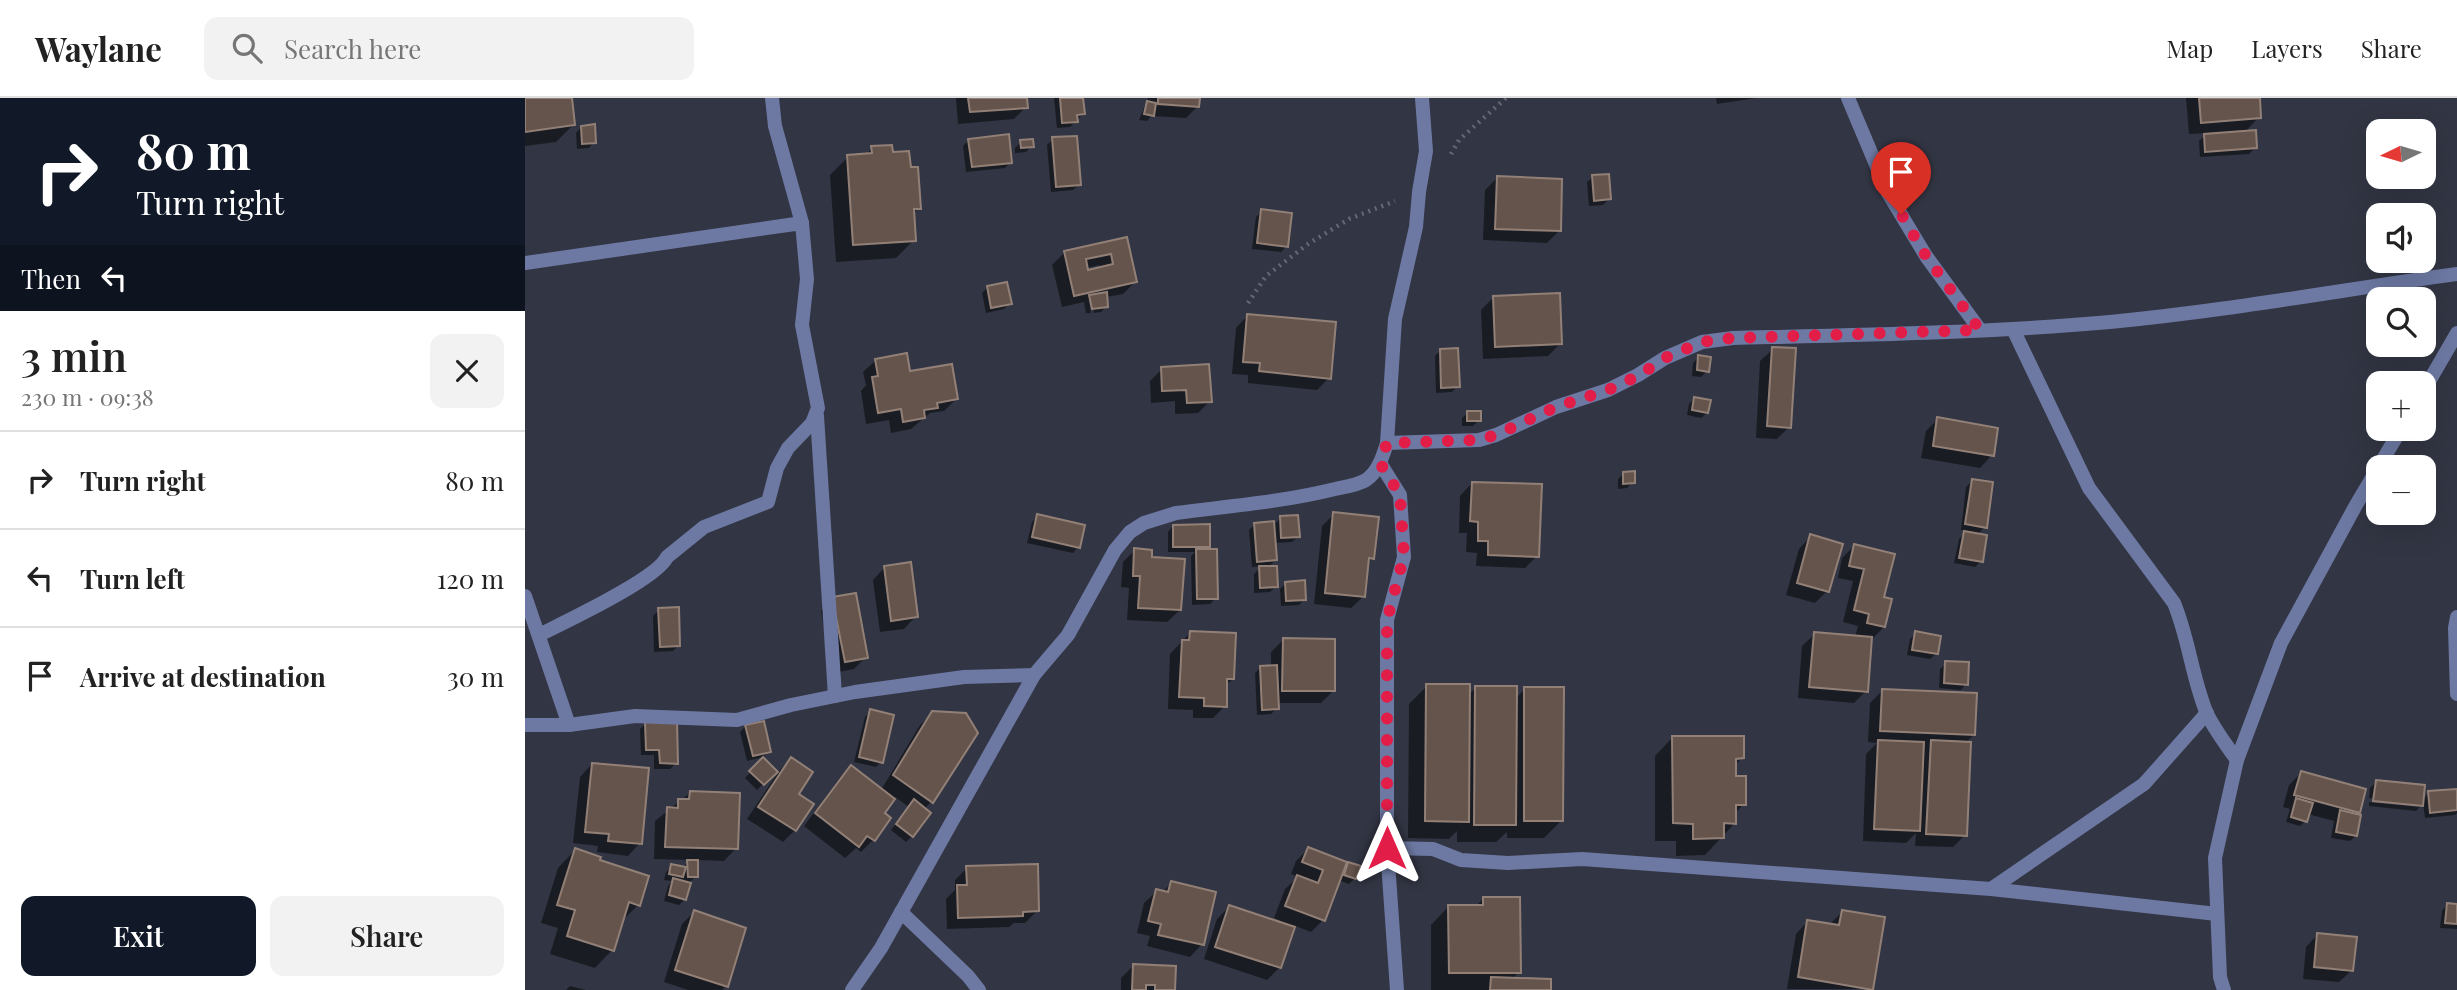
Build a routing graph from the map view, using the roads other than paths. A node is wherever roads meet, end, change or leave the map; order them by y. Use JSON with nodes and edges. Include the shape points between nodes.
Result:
{"nodes":[{"id":1,"x":772,"y":98,"type":"edge"},
{"id":2,"x":1422,"y":98,"type":"edge"},
{"id":3,"x":1848,"y":98,"type":"edge"},
{"id":4,"x":803,"y":223,"type":"junction"},
{"id":5,"x":525,"y":263,"type":"edge"},
{"id":6,"x":2457,"y":274,"type":"edge"},
{"id":7,"x":2013,"y":329,"type":"junction"},
{"id":8,"x":1980,"y":330,"type":"junction"},
{"id":9,"x":2457,"y":334,"type":"edge"},
{"id":10,"x":2435,"y":371,"type":"edge"},
{"id":11,"x":817,"y":416,"type":"junction"},
{"id":12,"x":2394,"y":441,"type":"edge"},
{"id":13,"x":1387,"y":443,"type":"junction"},
{"id":14,"x":1380,"y":463,"type":"junction"},
{"id":15,"x":525,"y":596,"type":"edge"},
{"id":16,"x":2457,"y":617,"type":"edge"},
{"id":17,"x":539,"y":635,"type":"junction"},
{"id":18,"x":1034,"y":675,"type":"junction"},
{"id":19,"x":2457,"y":694,"type":"edge"},
{"id":20,"x":835,"y":696,"type":"junction"},
{"id":21,"x":2207,"y":713,"type":"junction"},
{"id":22,"x":525,"y":725,"type":"edge"},
{"id":23,"x":569,"y":725,"type":"junction"},
{"id":24,"x":2237,"y":760,"type":"junction"},
{"id":25,"x":1387,"y":848,"type":"junction"},
{"id":26,"x":1991,"y":889,"type":"junction"},
{"id":27,"x":901,"y":912,"type":"junction"},
{"id":28,"x":2217,"y":914,"type":"junction"},
{"id":29,"x":2219,"y":986,"type":"edge"},
{"id":30,"x":852,"y":990,"type":"edge"},
{"id":31,"x":979,"y":990,"type":"edge"},
{"id":32,"x":1397,"y":990,"type":"edge"}],
"edges":[{"from":1,"to":4,"type":"street","via":[[775,125]]},
{"from":2,"to":13,"type":"street","via":[[1426,150],[1416,227],[1395,319]]},
{"from":3,"to":8,"type":"street","via":[[1888,192],[1926,256]]},
{"from":4,"to":5,"type":"street"},
{"from":4,"to":11,"type":"street","via":[[807,279],[802,326],[818,398]]},
{"from":6,"to":7,"type":"street","via":[[2186,314]]},
{"from":7,"to":8,"type":"street"},
{"from":7,"to":21,"type":"street","via":[[2089,488],[2174,603]]},
{"from":8,"to":13,"type":"street","via":[[1702,342],[1608,390],[1556,407],[1496,435],[1461,442]]},
{"from":9,"to":10,"type":"street"},
{"from":11,"to":17,"type":"street","via":[[776,468],[768,502],[704,527],[664,564],[612,598]]},
{"from":11,"to":20,"type":"street"},
{"from":12,"to":24,"type":"street","via":[[2281,643]]},
{"from":13,"to":14,"type":"street"},
{"from":14,"to":18,"type":"street","via":[[1359,483],[1308,496],[1157,517],[1130,532],[1115,550],[1068,635]]},
{"from":14,"to":25,"type":"street","via":[[1400,495],[1404,556],[1387,620]]},
{"from":15,"to":17,"type":"street"},
{"from":16,"to":19,"type":"street"},
{"from":17,"to":23,"type":"street"},
{"from":18,"to":20,"type":"street","via":[[964,677]]},
{"from":18,"to":27,"type":"street"},
{"from":20,"to":23,"type":"street","via":[[737,720],[635,716]]},
{"from":21,"to":24,"type":"street"},
{"from":21,"to":26,"type":"street","via":[[2144,784]]},
{"from":22,"to":23,"type":"street"},
{"from":24,"to":28,"type":"street","via":[[2215,858]]},
{"from":25,"to":26,"type":"street","via":[[1433,849],[1461,859],[1508,863],[1583,859]]},
{"from":25,"to":32,"type":"street"},
{"from":26,"to":28,"type":"street"},
{"from":27,"to":30,"type":"street"},
{"from":27,"to":31,"type":"street"},
{"from":28,"to":29,"type":"street"}]}
